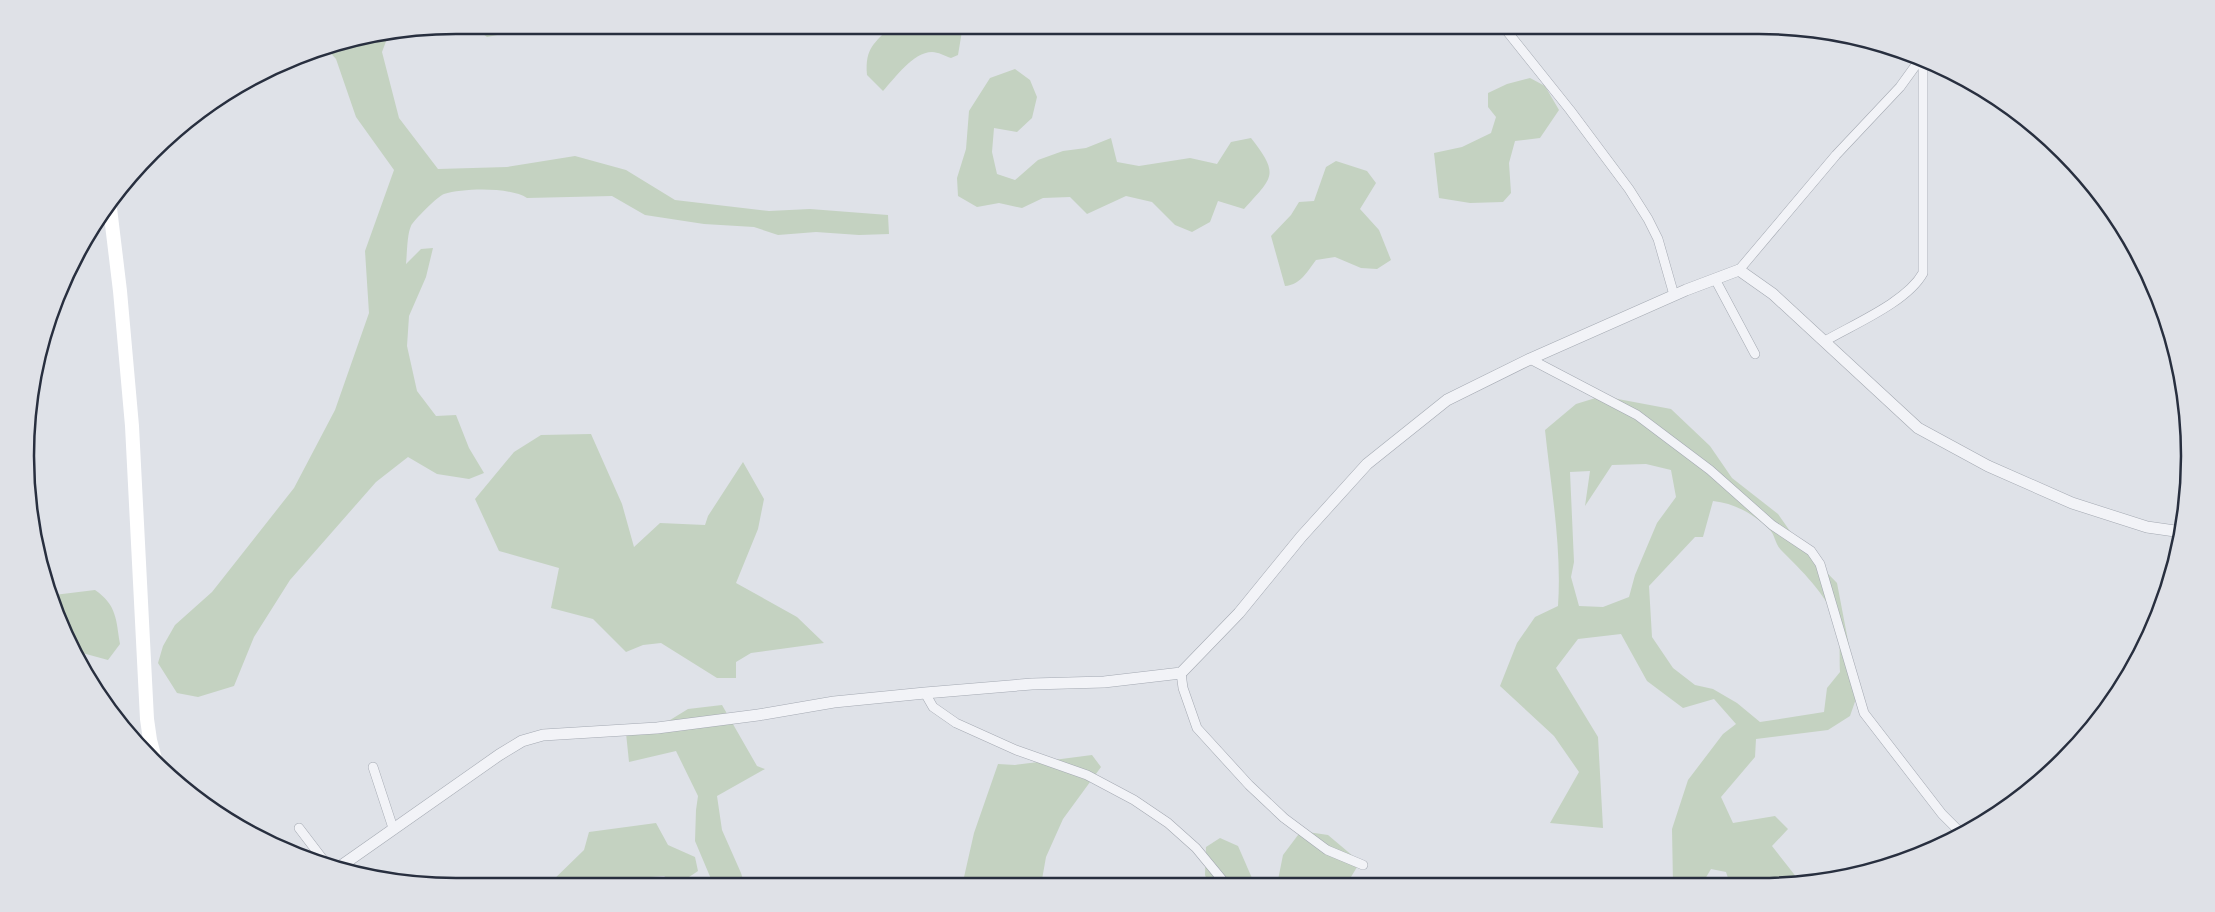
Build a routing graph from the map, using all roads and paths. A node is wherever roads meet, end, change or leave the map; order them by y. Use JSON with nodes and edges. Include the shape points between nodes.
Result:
{"nodes":[{"id":1,"x":1509,"y":34,"type":"edge"},
{"id":2,"x":1918,"y":65,"type":"edge"},
{"id":3,"x":1922,"y":66,"type":"edge"},
{"id":4,"x":111,"y":213,"type":"edge"},
{"id":5,"x":1739,"y":270,"type":"junction"},
{"id":6,"x":1715,"y":279,"type":"junction"},
{"id":7,"x":1674,"y":295,"type":"junction"},
{"id":8,"x":1825,"y":341,"type":"junction"},
{"id":9,"x":1755,"y":354,"type":"dead end"},
{"id":10,"x":1530,"y":360,"type":"junction"},
{"id":11,"x":2174,"y":531,"type":"edge"},
{"id":12,"x":1181,"y":673,"type":"junction"},
{"id":13,"x":925,"y":693,"type":"junction"},
{"id":14,"x":153,"y":750,"type":"edge"},
{"id":15,"x":373,"y":767,"type":"dead end"},
{"id":16,"x":299,"y":828,"type":"dead end"},
{"id":17,"x":394,"y":828,"type":"junction"},
{"id":18,"x":1957,"y":829,"type":"edge"},
{"id":19,"x":320,"y":856,"type":"edge"},
{"id":20,"x":345,"y":863,"type":"edge"},
{"id":21,"x":1363,"y":865,"type":"dead end"},
{"id":22,"x":1221,"y":878,"type":"edge"}],
"edges":[{"from":1,"to":7,"type":"street","via":[[1570,110],[1648,219],[1658,239]]},
{"from":2,"to":5,"type":"street"},
{"from":3,"to":8,"type":"street","via":[[1923,273],[1908,291]]},
{"from":4,"to":14,"type":"main road","via":[[132,426],[147,719]]},
{"from":5,"to":6,"type":"street"},
{"from":5,"to":8,"type":"street","via":[[1773,294]]},
{"from":6,"to":7,"type":"street"},
{"from":6,"to":9,"type":"street"},
{"from":7,"to":10,"type":"street"},
{"from":8,"to":11,"type":"street","via":[[1904,417],[1942,442],[2072,503],[2147,526]]},
{"from":10,"to":12,"type":"street","via":[[1447,400],[1367,464],[1239,613]]},
{"from":10,"to":18,"type":"street","via":[[1637,415],[1710,470],[1772,525],[1811,551],[1825,578],[1864,713]]},
{"from":12,"to":13,"type":"street","via":[[1104,682]]},
{"from":12,"to":21,"type":"street","via":[[1197,728],[1249,785],[1284,818],[1327,850]]},
{"from":13,"to":17,"type":"street","via":[[834,702],[758,716],[657,728],[543,735],[514,745]]},
{"from":13,"to":22,"type":"street","via":[[933,707],[956,723],[1016,750],[1087,775],[1134,800],[1168,823],[1196,848]]},
{"from":15,"to":17,"type":"street"},
{"from":16,"to":19,"type":"street"},
{"from":17,"to":20,"type":"street"}]}
